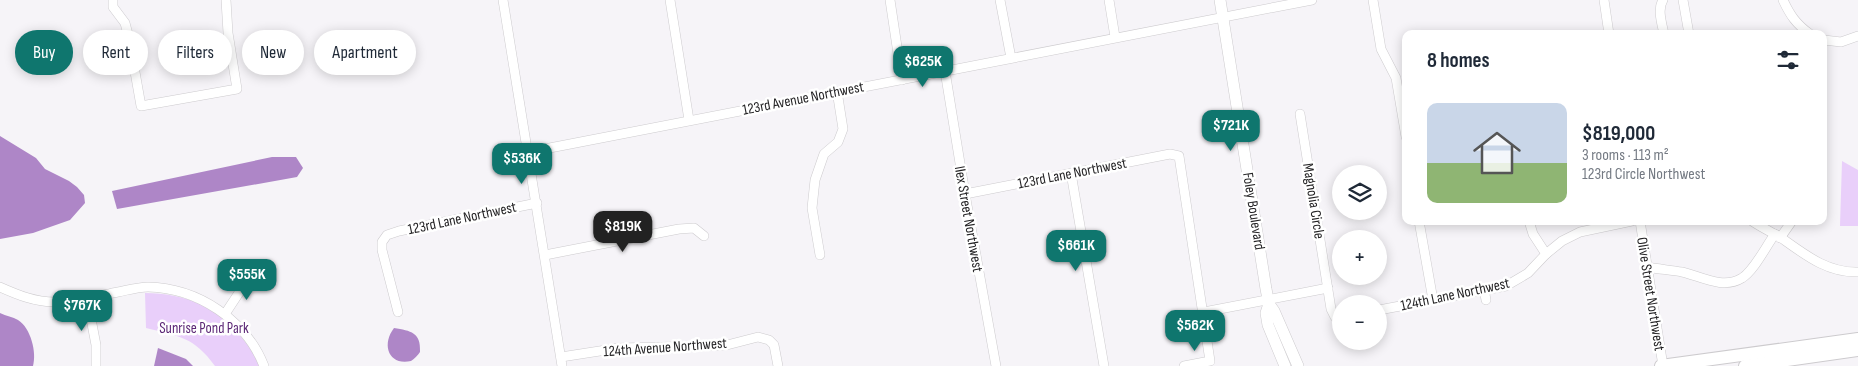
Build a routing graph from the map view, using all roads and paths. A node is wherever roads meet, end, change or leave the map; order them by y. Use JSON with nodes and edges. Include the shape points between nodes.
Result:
{"nodes":[{"id":1,"x":113,"y":0,"type":"edge"},
{"id":2,"x":226,"y":0,"type":"edge"},
{"id":3,"x":503,"y":0,"type":"edge"},
{"id":4,"x":670,"y":0,"type":"edge"},
{"id":5,"x":890,"y":0,"type":"edge"},
{"id":6,"x":1000,"y":0,"type":"edge"},
{"id":7,"x":1109,"y":0,"type":"edge"},
{"id":8,"x":1220,"y":0,"type":"edge"},
{"id":9,"x":1312,"y":0,"type":"edge"},
{"id":10,"x":1373,"y":0,"type":"edge"},
{"id":11,"x":1604,"y":0,"type":"edge"},
{"id":12,"x":1663,"y":0,"type":"edge"},
{"id":13,"x":1683,"y":0,"type":"edge"},
{"id":14,"x":1783,"y":0,"type":"edge"},
{"id":15,"x":1223,"y":18,"type":"junction"},
{"id":16,"x":1608,"y":30,"type":"edge"},
{"id":17,"x":1663,"y":30,"type":"edge"},
{"id":18,"x":1688,"y":30,"type":"edge"},
{"id":19,"x":1804,"y":30,"type":"edge"},
{"id":20,"x":1858,"y":36,"type":"edge"},
{"id":21,"x":1115,"y":38,"type":"junction"},
{"id":22,"x":1827,"y":40,"type":"edge"},
{"id":23,"x":1011,"y":58,"type":"junction"},
{"id":24,"x":945,"y":71,"type":"junction"},
{"id":25,"x":902,"y":80,"type":"junction"},
{"id":26,"x":837,"y":91,"type":"junction"},
{"id":27,"x":1402,"y":113,"type":"edge"},
{"id":28,"x":1300,"y":114,"type":"dead end"},
{"id":29,"x":689,"y":120,"type":"junction"},
{"id":30,"x":528,"y":152,"type":"junction"},
{"id":31,"x":1071,"y":173,"type":"junction"},
{"id":32,"x":964,"y":194,"type":"junction"},
{"id":33,"x":537,"y":203,"type":"junction"},
{"id":34,"x":1420,"y":225,"type":"edge"},
{"id":35,"x":1530,"y":225,"type":"edge"},
{"id":36,"x":1613,"y":225,"type":"edge"},
{"id":37,"x":1641,"y":225,"type":"edge"},
{"id":38,"x":1759,"y":225,"type":"edge"},
{"id":39,"x":1788,"y":225,"type":"edge"},
{"id":40,"x":704,"y":236,"type":"dead end"},
{"id":41,"x":1778,"y":236,"type":"junction"},
{"id":42,"x":1546,"y":254,"type":"junction"},
{"id":43,"x":545,"y":255,"type":"junction"},
{"id":44,"x":820,"y":255,"type":"dead end"},
{"id":45,"x":1647,"y":267,"type":"junction"},
{"id":46,"x":1858,"y":272,"type":"edge"},
{"id":47,"x":250,"y":276,"type":"dead end"},
{"id":48,"x":0,"y":287,"type":"edge"},
{"id":49,"x":1328,"y":288,"type":"junction"},
{"id":50,"x":1484,"y":290,"type":"junction"},
{"id":51,"x":87,"y":298,"type":"junction"},
{"id":52,"x":1433,"y":300,"type":"junction"},
{"id":53,"x":1486,"y":300,"type":"dead end"},
{"id":54,"x":1269,"y":302,"type":"junction"},
{"id":55,"x":1332,"y":309,"type":"edge"},
{"id":56,"x":1387,"y":309,"type":"edge"},
{"id":57,"x":398,"y":312,"type":"dead end"},
{"id":58,"x":1204,"y":312,"type":"junction"},
{"id":59,"x":225,"y":314,"type":"junction"},
{"id":60,"x":1858,"y":339,"type":"edge"},
{"id":61,"x":1858,"y":350,"type":"edge"},
{"id":62,"x":562,"y":361,"type":"edge"},
{"id":63,"x":96,"y":366,"type":"edge"},
{"id":64,"x":264,"y":366,"type":"edge"},
{"id":65,"x":778,"y":366,"type":"edge"},
{"id":66,"x":996,"y":366,"type":"edge"},
{"id":67,"x":1104,"y":366,"type":"edge"},
{"id":68,"x":1184,"y":366,"type":"edge"},
{"id":69,"x":1285,"y":366,"type":"edge"},
{"id":70,"x":1298,"y":366,"type":"edge"},
{"id":71,"x":1662,"y":366,"type":"edge"},
{"id":72,"x":1746,"y":366,"type":"edge"}],
"edges":[{"from":1,"to":2,"type":"street","via":[[113,7],[125,23],[129,38],[141,106],[237,89]]},
{"from":3,"to":30,"type":"street"},
{"from":4,"to":29,"type":"street"},
{"from":5,"to":25,"type":"street"},
{"from":6,"to":23,"type":"street"},
{"from":7,"to":21,"type":"street"},
{"from":8,"to":15,"type":"street","name":"Foley Boulevard"},
{"from":9,"to":15,"type":"street","name":"123rd Avenue Northwest"},
{"from":10,"to":27,"type":"street","via":[[1381,49],[1396,78]]},
{"from":11,"to":16,"type":"street"},
{"from":12,"to":17,"type":"street","via":[[1660,9]]},
{"from":13,"to":18,"type":"street"},
{"from":14,"to":19,"type":"street","via":[[1790,16]]},
{"from":15,"to":21,"type":"street","name":"123rd Avenue Northwest"},
{"from":15,"to":54,"type":"street","name":"Foley Boulevard"},
{"from":20,"to":22,"type":"street","via":[[1841,42]]},
{"from":21,"to":23,"type":"street","name":"123rd Avenue Northwest"},
{"from":23,"to":24,"type":"street","name":"123rd Avenue Northwest"},
{"from":24,"to":25,"type":"street","name":"123rd Avenue Northwest"},
{"from":24,"to":32,"type":"street","name":"Ilex Street Northwest"},
{"from":25,"to":26,"type":"street","name":"123rd Avenue Northwest"},
{"from":26,"to":29,"type":"street","name":"123rd Avenue Northwest"},
{"from":26,"to":44,"type":"street","via":[[843,129],[838,142],[824,154],[815,180],[812,208]]},
{"from":28,"to":49,"type":"street","name":"Magnolia Circle"},
{"from":29,"to":30,"type":"street","name":"123rd Avenue Northwest"},
{"from":30,"to":33,"type":"street"},
{"from":31,"to":32,"type":"street","name":"123rd Lane Northwest"},
{"from":31,"to":58,"type":"street","name":"123rd Lane Northwest","via":[[1170,154],[1179,156]]},
{"from":31,"to":67,"type":"street"},
{"from":32,"to":66,"type":"street","name":"Ilex Street Northwest"},
{"from":33,"to":43,"type":"street"},
{"from":33,"to":57,"type":"street","name":"123rd Lane Northwest","via":[[388,236],[382,242],[382,250]]},
{"from":34,"to":52,"type":"street"},
{"from":35,"to":42,"type":"street"},
{"from":36,"to":42,"type":"street","name":"124th Lane Northwest","via":[[1580,232]]},
{"from":37,"to":45,"type":"street","name":"Olive Street Northwest"},
{"from":38,"to":41,"type":"street"},
{"from":39,"to":41,"type":"street"},
{"from":40,"to":43,"type":"street","via":[[694,228],[679,229]]},
{"from":41,"to":45,"type":"street","via":[[1752,268],[1734,281],[1723,283]]},
{"from":41,"to":46,"type":"street","via":[[1824,265],[1845,272]]},
{"from":42,"to":50,"type":"street","name":"124th Lane Northwest","via":[[1515,282]]},
{"from":43,"to":62,"type":"street"},
{"from":45,"to":71,"type":"street","name":"Olive Street Northwest"},
{"from":47,"to":59,"type":"street"},
{"from":48,"to":51,"type":"street","via":[[41,301]]},
{"from":49,"to":54,"type":"street"},
{"from":49,"to":55,"type":"street","name":"Magnolia Circle"},
{"from":50,"to":52,"type":"street","name":"124th Lane Northwest"},
{"from":50,"to":53,"type":"street"},
{"from":51,"to":59,"type":"street","via":[[148,287],[192,295]]},
{"from":51,"to":63,"type":"street","via":[[96,345]]},
{"from":52,"to":56,"type":"street","name":"124th Lane Northwest"},
{"from":54,"to":58,"type":"street"},
{"from":54,"to":69,"type":"street","name":"Foley Boulevard","via":[[1266,313]]},
{"from":54,"to":70,"type":"street","name":"Foley Boulevard"},
{"from":58,"to":68,"type":"street","via":[[1210,361]]},
{"from":59,"to":64,"type":"street","via":[[244,331]]},
{"from":60,"to":71,"type":"main road"},
{"from":61,"to":72,"type":"main road"},
{"from":62,"to":65,"type":"street","name":"124th Avenue Northwest","via":[[619,348],[706,346],[758,337],[774,345]]}]}
